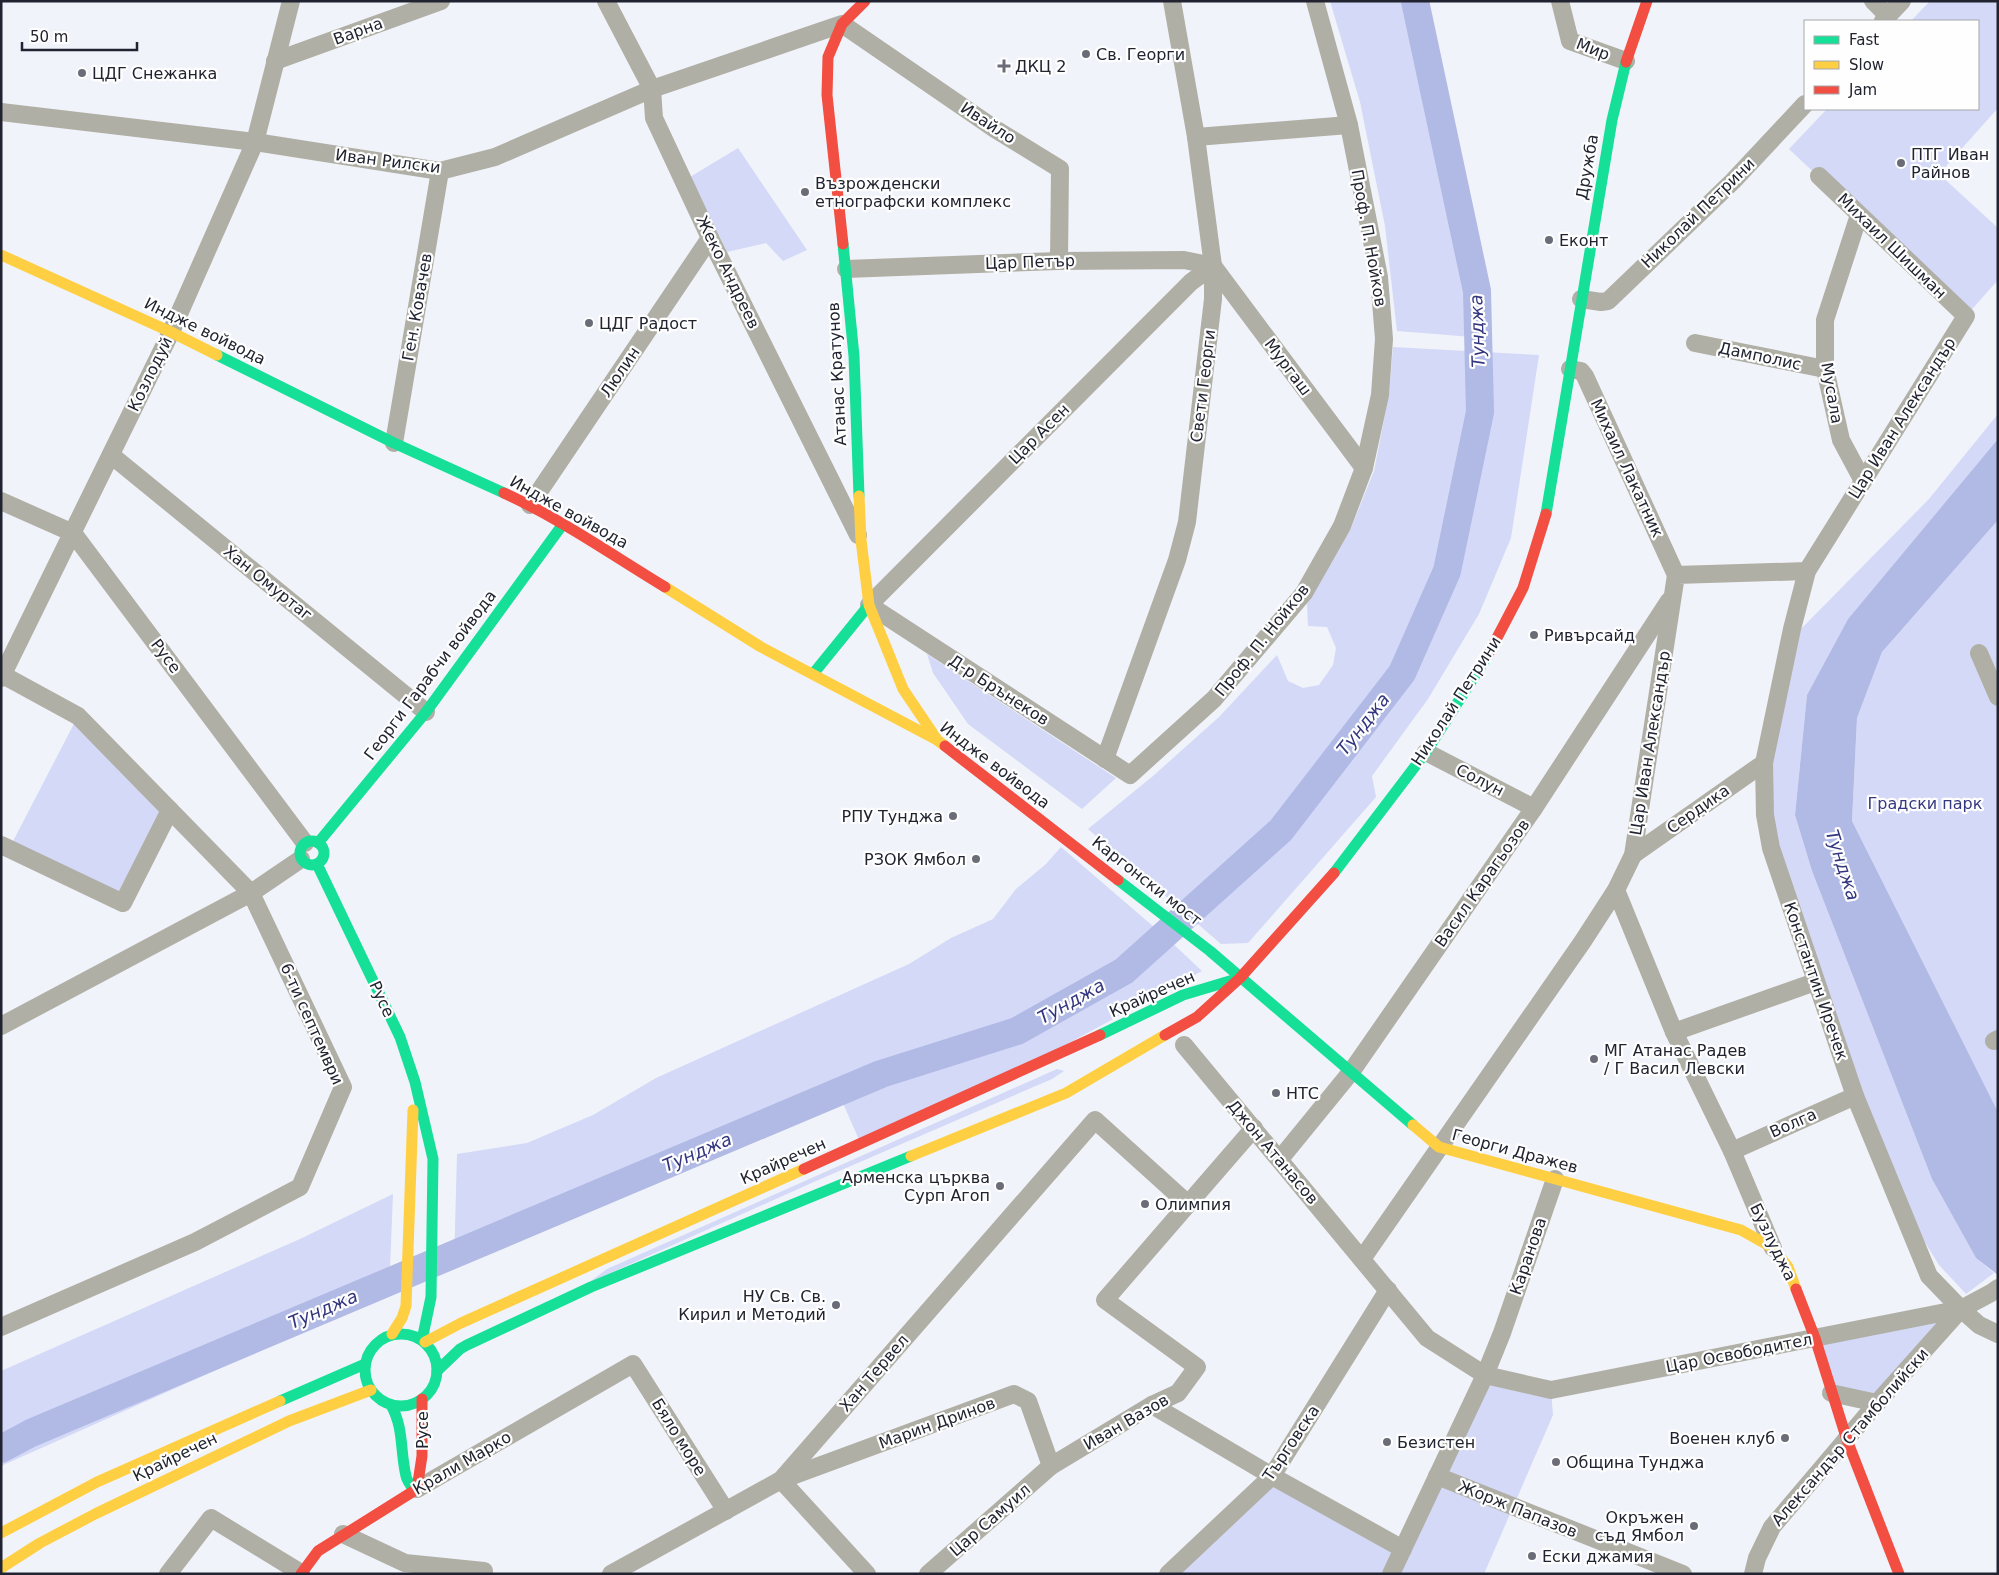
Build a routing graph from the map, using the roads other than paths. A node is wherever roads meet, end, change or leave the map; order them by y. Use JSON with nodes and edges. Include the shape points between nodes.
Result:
{"nodes":[{"id":1,"x":291,"y":1,"type":"edge"},
{"id":2,"x":441,"y":1,"type":"edge"},
{"id":3,"x":606,"y":1,"type":"edge"},
{"id":4,"x":865,"y":1,"type":"edge"},
{"id":5,"x":1172,"y":1,"type":"edge"},
{"id":6,"x":1315,"y":1,"type":"edge"},
{"id":7,"x":1560,"y":1,"type":"edge"},
{"id":8,"x":1647,"y":1,"type":"edge"},
{"id":9,"x":1873,"y":1,"type":"edge"},
{"id":10,"x":1902,"y":1,"type":"edge"},
{"id":11,"x":1886,"y":19,"type":"edge"},
{"id":12,"x":842,"y":24,"type":"junction"},
{"id":13,"x":275,"y":61,"type":"junction"},
{"id":14,"x":1626,"y":62,"type":"junction"},
{"id":15,"x":652,"y":89,"type":"junction"},
{"id":16,"x":1804,"y":105,"type":"edge"},
{"id":17,"x":1,"y":112,"type":"edge"},
{"id":18,"x":1349,"y":125,"type":"junction"},
{"id":19,"x":1196,"y":137,"type":"junction"},
{"id":20,"x":255,"y":142,"type":"junction"},
{"id":21,"x":440,"y":171,"type":"junction"},
{"id":22,"x":1819,"y":176,"type":"dead end"},
{"id":23,"x":1859,"y":214,"type":"junction"},
{"id":24,"x":710,"y":238,"type":"junction"},
{"id":25,"x":1,"y":255,"type":"edge"},
{"id":26,"x":1059,"y":261,"type":"junction"},
{"id":27,"x":1212,"y":266,"type":"junction"},
{"id":28,"x":846,"y":269,"type":"junction"},
{"id":29,"x":1581,"y":299,"type":"junction"},
{"id":30,"x":1966,"y":316,"type":"joint"},
{"id":31,"x":171,"y":332,"type":"junction"},
{"id":32,"x":1575,"y":342,"type":"joint"},
{"id":33,"x":1695,"y":343,"type":"dead end"},
{"id":34,"x":1570,"y":369,"type":"junction"},
{"id":35,"x":1825,"y":369,"type":"junction"},
{"id":36,"x":394,"y":443,"type":"junction"},
{"id":37,"x":111,"y":455,"type":"junction"},
{"id":38,"x":1364,"y":468,"type":"junction"},
{"id":39,"x":1864,"y":481,"type":"junction"},
{"id":40,"x":1,"y":501,"type":"edge"},
{"id":41,"x":530,"y":505,"type":"junction"},
{"id":42,"x":564,"y":524,"type":"junction"},
{"id":43,"x":73,"y":533,"type":"junction"},
{"id":44,"x":861,"y":540,"type":"junction"},
{"id":45,"x":1808,"y":571,"type":"junction"},
{"id":46,"x":1676,"y":575,"type":"junction"},
{"id":47,"x":1672,"y":597,"type":"junction"},
{"id":48,"x":869,"y":604,"type":"junction"},
{"id":49,"x":1792,"y":629,"type":"joint"},
{"id":50,"x":1979,"y":653,"type":"dead end"},
{"id":51,"x":813,"y":674,"type":"junction"},
{"id":52,"x":2,"y":676,"type":"edge"},
{"id":53,"x":1998,"y":697,"type":"edge"},
{"id":54,"x":426,"y":712,"type":"junction"},
{"id":55,"x":937,"y":740,"type":"junction"},
{"id":56,"x":1426,"y":752,"type":"junction"},
{"id":57,"x":1105,"y":759,"type":"junction"},
{"id":58,"x":1764,"y":763,"type":"junction"},
{"id":59,"x":1130,"y":775,"type":"joint"},
{"id":60,"x":1534,"y":808,"type":"junction"},
{"id":61,"x":170,"y":810,"type":"junction"},
{"id":62,"x":1063,"y":836,"type":"joint"},
{"id":63,"x":1,"y":846,"type":"edge"},
{"id":64,"x":310,"y":852,"type":"junction"},
{"id":65,"x":1633,"y":855,"type":"junction"},
{"id":66,"x":1616,"y":890,"type":"junction"},
{"id":67,"x":251,"y":893,"type":"junction"},
{"id":68,"x":1240,"y":978,"type":"junction"},
{"id":69,"x":1815,"y":982,"type":"junction"},
{"id":70,"x":1,"y":1026,"type":"edge"},
{"id":71,"x":1674,"y":1032,"type":"junction"},
{"id":72,"x":1184,"y":1045,"type":"dead end"},
{"id":73,"x":1351,"y":1072,"type":"junction"},
{"id":74,"x":415,"y":1082,"type":"junction"},
{"id":75,"x":1855,"y":1096,"type":"junction"},
{"id":76,"x":1254,"y":1128,"type":"junction"},
{"id":77,"x":1439,"y":1147,"type":"junction"},
{"id":78,"x":1732,"y":1151,"type":"junction"},
{"id":79,"x":1280,"y":1160,"type":"junction"},
{"id":80,"x":1555,"y":1179,"type":"junction"},
{"id":81,"x":1188,"y":1204,"type":"junction"},
{"id":82,"x":1773,"y":1248,"type":"junction"},
{"id":83,"x":1362,"y":1259,"type":"junction"},
{"id":84,"x":1388,"y":1290,"type":"junction"},
{"id":85,"x":1994,"y":1291,"type":"edge"},
{"id":86,"x":430,"y":1298,"type":"junction"},
{"id":87,"x":442,"y":1308,"type":"dead end"},
{"id":88,"x":1961,"y":1309,"type":"junction"},
{"id":89,"x":453,"y":1314,"type":"dead end"},
{"id":90,"x":473,"y":1318,"type":"junction"},
{"id":91,"x":1,"y":1327,"type":"edge"},
{"id":92,"x":392,"y":1334,"type":"junction"},
{"id":93,"x":1998,"y":1334,"type":"edge"},
{"id":94,"x":1816,"y":1338,"type":"junction"},
{"id":95,"x":423,"y":1341,"type":"junction"},
{"id":96,"x":365,"y":1364,"type":"junction"},
{"id":97,"x":633,"y":1364,"type":"joint"},
{"id":98,"x":437,"y":1372,"type":"junction"},
{"id":99,"x":1485,"y":1375,"type":"junction"},
{"id":100,"x":371,"y":1390,"type":"junction"},
{"id":101,"x":1831,"y":1393,"type":"junction"},
{"id":102,"x":422,"y":1399,"type":"junction"},
{"id":103,"x":1877,"y":1403,"type":"junction"},
{"id":104,"x":391,"y":1405,"type":"junction"},
{"id":105,"x":1152,"y":1405,"type":"junction"},
{"id":106,"x":402,"y":1435,"type":"junction"},
{"id":107,"x":1847,"y":1440,"type":"junction"},
{"id":108,"x":1051,"y":1466,"type":"junction"},
{"id":109,"x":1272,"y":1476,"type":"junction"},
{"id":110,"x":1437,"y":1476,"type":"junction"},
{"id":111,"x":393,"y":1478,"type":"dead end"},
{"id":112,"x":781,"y":1480,"type":"junction"},
{"id":113,"x":416,"y":1490,"type":"junction"},
{"id":114,"x":383,"y":1498,"type":"dead end"},
{"id":115,"x":726,"y":1511,"type":"junction"},
{"id":116,"x":370,"y":1518,"type":"junction"},
{"id":117,"x":1,"y":1533,"type":"edge"},
{"id":118,"x":343,"y":1534,"type":"junction"},
{"id":119,"x":1403,"y":1549,"type":"junction"},
{"id":120,"x":1,"y":1568,"type":"edge"},
{"id":121,"x":484,"y":1571,"type":"dead end"},
{"id":122,"x":1396,"y":1572,"type":"edge"},
{"id":123,"x":301,"y":1573,"type":"edge"},
{"id":124,"x":168,"y":1574,"type":"edge"},
{"id":125,"x":611,"y":1574,"type":"edge"},
{"id":126,"x":867,"y":1574,"type":"edge"},
{"id":127,"x":928,"y":1574,"type":"edge"},
{"id":128,"x":1168,"y":1574,"type":"edge"},
{"id":129,"x":1683,"y":1574,"type":"edge"},
{"id":130,"x":1753,"y":1574,"type":"edge"},
{"id":131,"x":1899,"y":1574,"type":"edge"}],
"edges":[{"from":1,"to":13,"type":"street","name":"Козлодуй"},
{"from":2,"to":13,"type":"street","name":"Варна"},
{"from":3,"to":15,"type":"street","name":"Жеко Андреев"},
{"from":4,"to":12,"type":"street","name":"Атанас Кратунов"},
{"from":5,"to":19,"type":"street","name":"Свети Георги"},
{"from":6,"to":18,"type":"street","name":"Проф. П. Нойков"},
{"from":7,"to":14,"type":"street","name":"Мир","via":[[1570,40]]},
{"from":8,"to":14,"type":"street","name":"Дружба"},
{"from":9,"to":11,"type":"street"},
{"from":10,"to":11,"type":"street"},
{"from":12,"to":15,"type":"street","name":"Иван Рилски"},
{"from":12,"to":26,"type":"street","name":"Ивайло","via":[[995,129],[1060,169]]},
{"from":12,"to":28,"type":"street","name":"Атанас Кратунов","via":[[828,57],[827,95]]},
{"from":13,"to":20,"type":"street","name":"Козлодуй"},
{"from":14,"to":29,"type":"street","name":"Дружба","via":[[1612,120]]},
{"from":15,"to":21,"type":"street","name":"Иван Рилски","via":[[495,157]]},
{"from":15,"to":24,"type":"street","name":"Жеко Андреев","via":[[654,118]]},
{"from":16,"to":29,"type":"street","name":"Николай Петрини","via":[[1733,181],[1608,300]]},
{"from":17,"to":20,"type":"street","name":"Иван Рилски"},
{"from":18,"to":19,"type":"street"},
{"from":18,"to":38,"type":"street","name":"Проф. П. Нойков","via":[[1379,277],[1384,339],[1380,396]]},
{"from":19,"to":27,"type":"street","name":"Свети Георги"},
{"from":20,"to":21,"type":"street","name":"Иван Рилски"},
{"from":20,"to":31,"type":"street","name":"Козлодуй"},
{"from":21,"to":36,"type":"street","name":"Ген. Ковачев"},
{"from":22,"to":23,"type":"street","name":"Михаил Шишман"},
{"from":23,"to":30,"type":"street","name":"Михаил Шишман"},
{"from":23,"to":35,"type":"street","name":"Мусала","via":[[1825,320]]},
{"from":24,"to":41,"type":"street","name":"Люлин"},
{"from":24,"to":44,"type":"street","name":"Жеко Андреев"},
{"from":25,"to":31,"type":"street","name":"Индже войвода"},
{"from":26,"to":27,"type":"street","name":"Цар Петър","via":[[1184,260]]},
{"from":26,"to":28,"type":"street","name":"Цар Петър"},
{"from":27,"to":38,"type":"street","name":"Мургаш"},
{"from":27,"to":48,"type":"street","name":"Цар Асен","via":[[1191,282]]},
{"from":27,"to":57,"type":"street","name":"Свети Георги","via":[[1213,299],[1187,522]]},
{"from":28,"to":44,"type":"street","name":"Атанас Кратунов","via":[[854,356]]},
{"from":29,"to":32,"type":"street","name":"Дружба"},
{"from":30,"to":39,"type":"street","name":"Цар Иван Александър"},
{"from":31,"to":36,"type":"street","name":"Индже войвода"},
{"from":31,"to":37,"type":"street","name":"Козлодуй"},
{"from":32,"to":34,"type":"street","name":"Николай Петрини"},
{"from":33,"to":35,"type":"street","name":"Дамполис"},
{"from":34,"to":46,"type":"street","name":"Михаил Лакатник","via":[[1582,371],[1585,376]]},
{"from":34,"to":56,"type":"street","name":"Николай Петрини","via":[[1545,517],[1523,588],[1488,656]]},
{"from":35,"to":39,"type":"street","name":"Мусала","via":[[1841,440]]},
{"from":36,"to":41,"type":"street","name":"Индже войвода"},
{"from":37,"to":43,"type":"street","name":"Козлодуй"},
{"from":37,"to":54,"type":"street","name":"Хан Омуртаг"},
{"from":38,"to":59,"type":"street","name":"Проф. П. Нойков","via":[[1342,526],[1304,593],[1214,699]]},
{"from":39,"to":45,"type":"street","name":"Цар Иван Александър"},
{"from":40,"to":43,"type":"street","name":"Русе"},
{"from":41,"to":42,"type":"street","name":"Индже войвода"},
{"from":42,"to":51,"type":"street","name":"Индже войвода","via":[[761,647]]},
{"from":42,"to":54,"type":"street","name":"Георги Гарабчи войвода"},
{"from":43,"to":52,"type":"street","name":"Козлодуй"},
{"from":43,"to":64,"type":"street","name":"Русе"},
{"from":44,"to":48,"type":"street","name":"Атанас Кратунов"},
{"from":45,"to":46,"type":"street"},
{"from":45,"to":49,"type":"street","name":"Цар Иван Александър"},
{"from":46,"to":47,"type":"street","name":"Цар Иван Александър"},
{"from":47,"to":60,"type":"street","name":"Васил Карагьозов"},
{"from":47,"to":65,"type":"street","name":"Цар Иван Александър"},
{"from":48,"to":51,"type":"street"},
{"from":48,"to":55,"type":"street","name":"Атанас Кратунов","via":[[902,689]]},
{"from":48,"to":57,"type":"street","name":"Д-р Брънеков"},
{"from":49,"to":58,"type":"street","name":"Константин Иречек"},
{"from":50,"to":53,"type":"street"},
{"from":51,"to":55,"type":"street","name":"Индже войвода"},
{"from":52,"to":61,"type":"street","name":"6-ти септември","via":[[78,716]]},
{"from":54,"to":64,"type":"street","name":"Георги Гарабчи войвода"},
{"from":55,"to":62,"type":"street","name":"Индже войвода"},
{"from":56,"to":60,"type":"street","name":"Солун"},
{"from":56,"to":68,"type":"street","name":"Николай Петрини","via":[[1339,868]]},
{"from":57,"to":59,"type":"street","name":"Д-р Брънеков"},
{"from":58,"to":65,"type":"street","name":"Сердика"},
{"from":58,"to":69,"type":"street","name":"Константин Иречек","via":[[1765,815],[1771,848]]},
{"from":60,"to":73,"type":"street","name":"Васил Карагьозов"},
{"from":61,"to":63,"type":"street","via":[[123,903]]},
{"from":61,"to":67,"type":"street","name":"6-ти септември"},
{"from":62,"to":68,"type":"street","name":"Каргонски мост"},
{"from":64,"to":67,"type":"street"},
{"from":64,"to":74,"type":"street","name":"Русе","via":[[400,1037]]},
{"from":65,"to":66,"type":"street","name":"Цар Иван Александър"},
{"from":66,"to":71,"type":"street","name":"Бузлуджа"},
{"from":66,"to":77,"type":"street","name":"Цар Иван Александър"},
{"from":67,"to":70,"type":"street"},
{"from":67,"to":91,"type":"street","name":"6-ти септември","via":[[343,1086],[300,1187],[195,1242]]},
{"from":68,"to":73,"type":"street","name":"Георги Дражев"},
{"from":68,"to":90,"type":"street","name":"Крайречен","via":[[1183,996],[1059,1055]]},
{"from":68,"to":98,"type":"street","name":"Крайречен","via":[[1197,1017],[1066,1093],[591,1287],[467,1345]]},
{"from":69,"to":71,"type":"street"},
{"from":69,"to":75,"type":"street","name":"Константин Иречек"},
{"from":71,"to":78,"type":"street","name":"Бузлуджа"},
{"from":72,"to":76,"type":"street","name":"Джон Атанасов"},
{"from":73,"to":77,"type":"street","name":"Георги Дражев"},
{"from":73,"to":79,"type":"street","name":"Васил Карагьозов"},
{"from":74,"to":86,"type":"street","name":"Русе","via":[[433,1159]]},
{"from":74,"to":92,"type":"street","via":[[406,1306]]},
{"from":75,"to":78,"type":"street","name":"Волга"},
{"from":75,"to":88,"type":"street","name":"Константин Иречек","via":[[1929,1276]]},
{"from":76,"to":79,"type":"street","name":"Джон Атанасов"},
{"from":76,"to":81,"type":"street"},
{"from":77,"to":80,"type":"street","name":"Георги Дражев"},
{"from":77,"to":83,"type":"street","name":"Цар Иван Александър"},
{"from":78,"to":82,"type":"street","name":"Бузлуджа"},
{"from":79,"to":83,"type":"street","name":"Джон Атанасов"},
{"from":80,"to":82,"type":"street","name":"Георги Дражев","via":[[1741,1230]]},
{"from":80,"to":99,"type":"street","name":"Каранова"},
{"from":81,"to":105,"type":"street","name":"Иван Вазов","via":[[1105,1300],[1197,1367],[1178,1393]]},
{"from":81,"to":112,"type":"street","name":"Хан Тервел","via":[[1095,1120]]},
{"from":82,"to":94,"type":"street","name":"Бузлуджа","via":[[1788,1266]]},
{"from":83,"to":84,"type":"street","name":"Джон Атанасов"},
{"from":84,"to":99,"type":"street","name":"Цар Освободител","via":[[1427,1338]]},
{"from":84,"to":109,"type":"street","name":"Търговска"},
{"from":85,"to":88,"type":"street","name":"Цар Освободител"},
{"from":86,"to":87,"type":"street"},
{"from":86,"to":95,"type":"street"},
{"from":88,"to":93,"type":"street","name":"Константин Иречек","via":[[1979,1325]]},
{"from":88,"to":94,"type":"street","name":"Цар Освободител"},
{"from":88,"to":103,"type":"street","name":"Александър Стамболийски"},
{"from":89,"to":90,"type":"street"},
{"from":90,"to":95,"type":"street","name":"Крайречен"},
{"from":92,"to":95,"type":"street","via":[[412,1335]]},
{"from":92,"to":96,"type":"street","via":[[371,1348]]},
{"from":94,"to":99,"type":"street","name":"Цар Освободител","via":[[1551,1390]]},
{"from":94,"to":101,"type":"street","name":"Бузлуджа"},
{"from":95,"to":98,"type":"street","via":[[435,1357]]},
{"from":96,"to":100,"type":"street","via":[[366,1382]]},
{"from":96,"to":117,"type":"street","name":"Крайречен","via":[[97,1482]]},
{"from":97,"to":113,"type":"street","name":"Крали Марко"},
{"from":97,"to":115,"type":"street","name":"Бяло море"},
{"from":98,"to":102,"type":"street","via":[[434,1385]]},
{"from":99,"to":110,"type":"street","name":"Каранова"},
{"from":100,"to":104,"type":"street","via":[[377,1398]]},
{"from":100,"to":120,"type":"street","name":"Крайречен","via":[[289,1421],[95,1514]]},
{"from":101,"to":103,"type":"street"},
{"from":101,"to":107,"type":"street","name":"Бузлуджа"},
{"from":102,"to":104,"type":"street","via":[[403,1406]]},
{"from":102,"to":113,"type":"street","name":"Русе","via":[[423,1458]]},
{"from":103,"to":107,"type":"street","name":"Александър Стамболийски"},
{"from":104,"to":106,"type":"street","name":"Русе"},
{"from":105,"to":108,"type":"street","name":"Иван Вазов"},
{"from":105,"to":109,"type":"street"},
{"from":106,"to":111,"type":"street"},
{"from":106,"to":113,"type":"street","name":"Русе","via":[[406,1478]]},
{"from":107,"to":130,"type":"street","name":"Александър Стамболийски","via":[[1772,1527]]},
{"from":107,"to":131,"type":"street","name":"Бузлуджа"},
{"from":108,"to":112,"type":"street","name":"Марин Дринов","via":[[1028,1401],[1014,1394]]},
{"from":108,"to":127,"type":"street","name":"Цар Самуил"},
{"from":109,"to":119,"type":"street"},
{"from":109,"to":128,"type":"street","name":"Търговска"},
{"from":110,"to":119,"type":"street","name":"Каранова"},
{"from":110,"to":129,"type":"street","name":"Жорж Папазов"},
{"from":112,"to":115,"type":"street","name":"Хан Тервел"},
{"from":112,"to":126,"type":"street"},
{"from":113,"to":116,"type":"street","name":"Крали Марко"},
{"from":114,"to":116,"type":"street"},
{"from":115,"to":125,"type":"street","name":"Хан Тервел"},
{"from":116,"to":118,"type":"street","name":"Крали Марко"},
{"from":118,"to":121,"type":"street","via":[[405,1563]]},
{"from":118,"to":123,"type":"street","name":"Крали Марко","via":[[318,1551]]},
{"from":119,"to":122,"type":"street","name":"Каранова"},
{"from":123,"to":124,"type":"street","via":[[211,1518]]}]}
